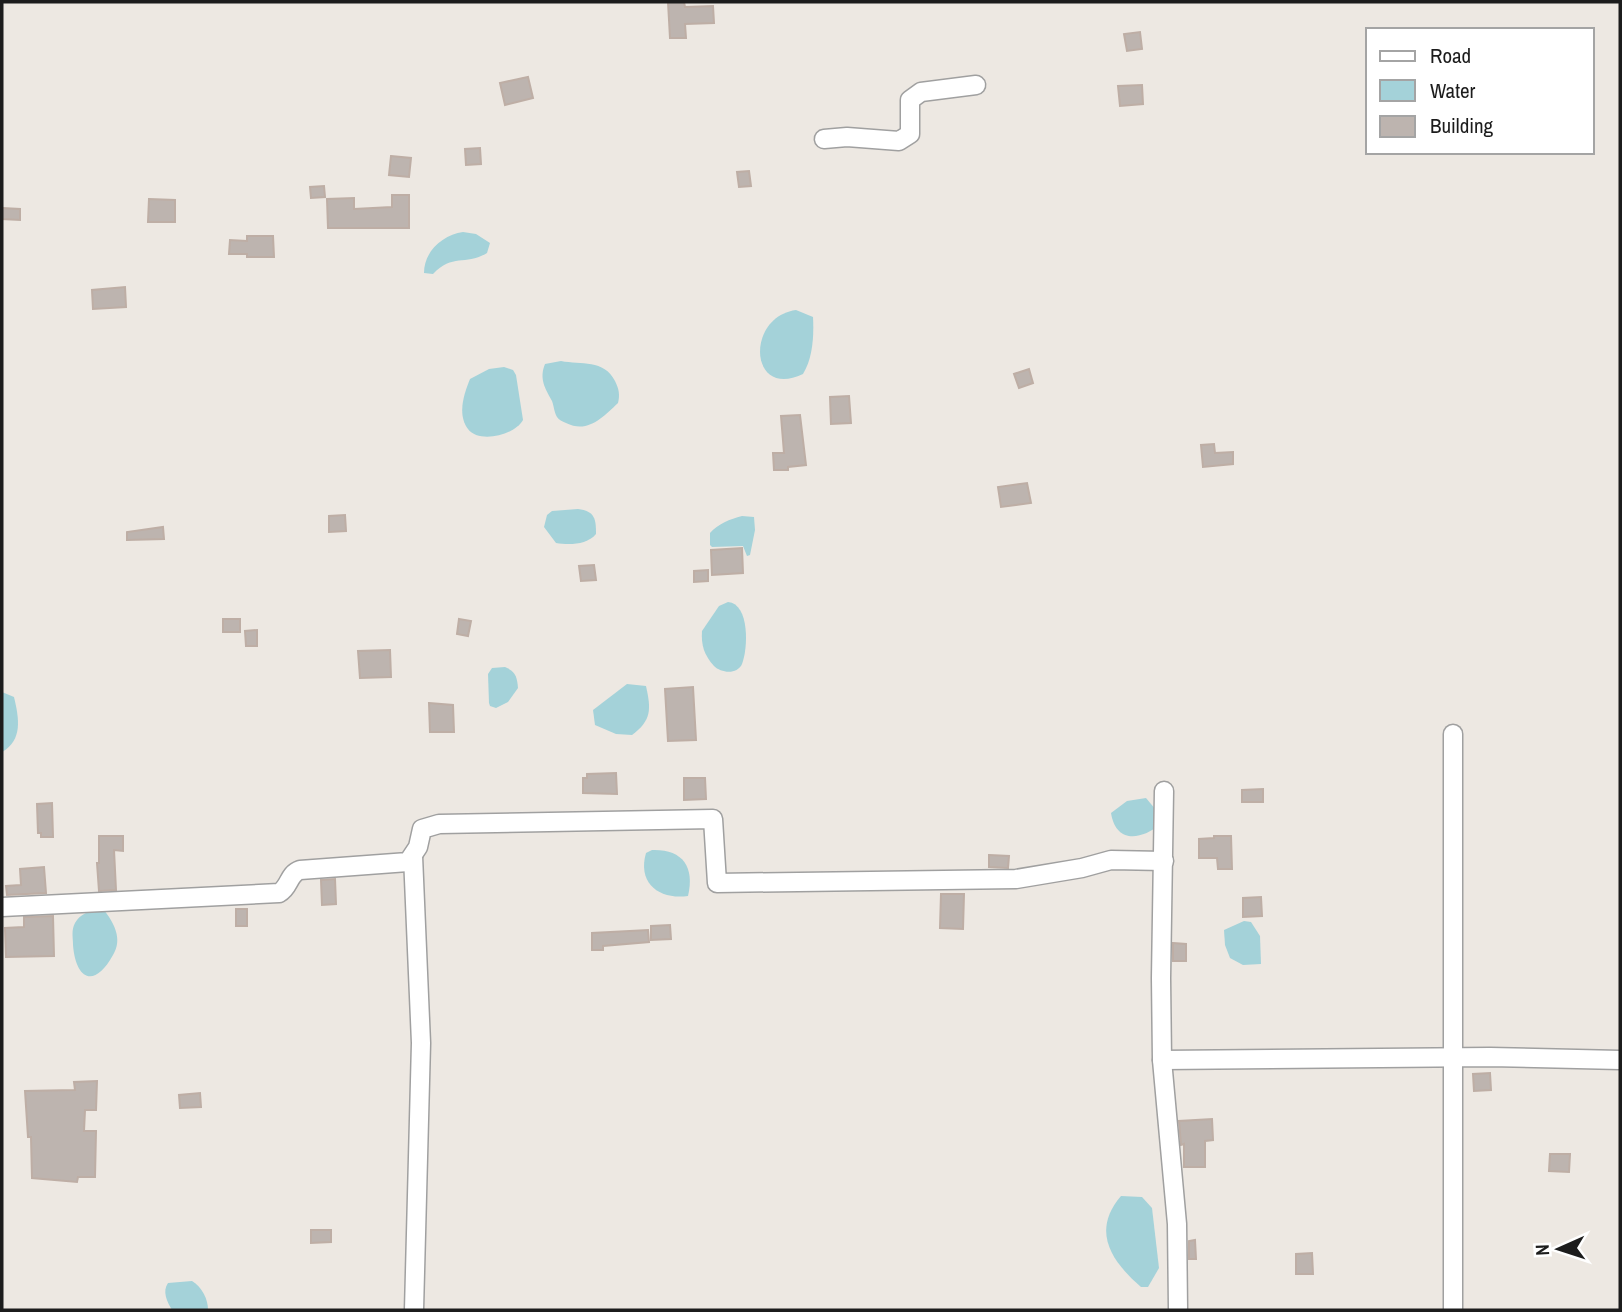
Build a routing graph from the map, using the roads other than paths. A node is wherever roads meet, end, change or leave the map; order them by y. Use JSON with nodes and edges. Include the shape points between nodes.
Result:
{"nodes":[{"id":1,"x":976,"y":85,"type":"dead end"},
{"id":2,"x":824,"y":139,"type":"dead end"},
{"id":3,"x":1453,"y":734,"type":"dead end"},
{"id":4,"x":1164,"y":791,"type":"dead end"},
{"id":5,"x":413,"y":856,"type":"junction"},
{"id":6,"x":1164,"y":861,"type":"junction"},
{"id":7,"x":2,"y":907,"type":"edge"},
{"id":8,"x":1453,"y":1057,"type":"junction"},
{"id":9,"x":1162,"y":1060,"type":"junction"},
{"id":10,"x":1620,"y":1060,"type":"edge"},
{"id":11,"x":1178,"y":1308,"type":"dead end"},
{"id":12,"x":414,"y":1310,"type":"edge"},
{"id":13,"x":1453,"y":1310,"type":"edge"}],
"edges":[{"from":1,"to":2,"type":"street","via":[[921,92],[910,100],[910,134],[900,141]]},
{"from":3,"to":8,"type":"street"},
{"from":4,"to":6,"type":"street"},
{"from":5,"to":6,"type":"street","via":[[422,829],[439,824],[713,819],[717,883],[1016,879],[1111,860]]},
{"from":5,"to":7,"type":"street","via":[[408,862],[300,870],[279,893]]},
{"from":5,"to":12,"type":"street","via":[[421,1043]]},
{"from":6,"to":9,"type":"street"},
{"from":8,"to":9,"type":"street"},
{"from":8,"to":10,"type":"street"},
{"from":8,"to":13,"type":"street"},
{"from":9,"to":11,"type":"street","via":[[1177,1224]]}]}
